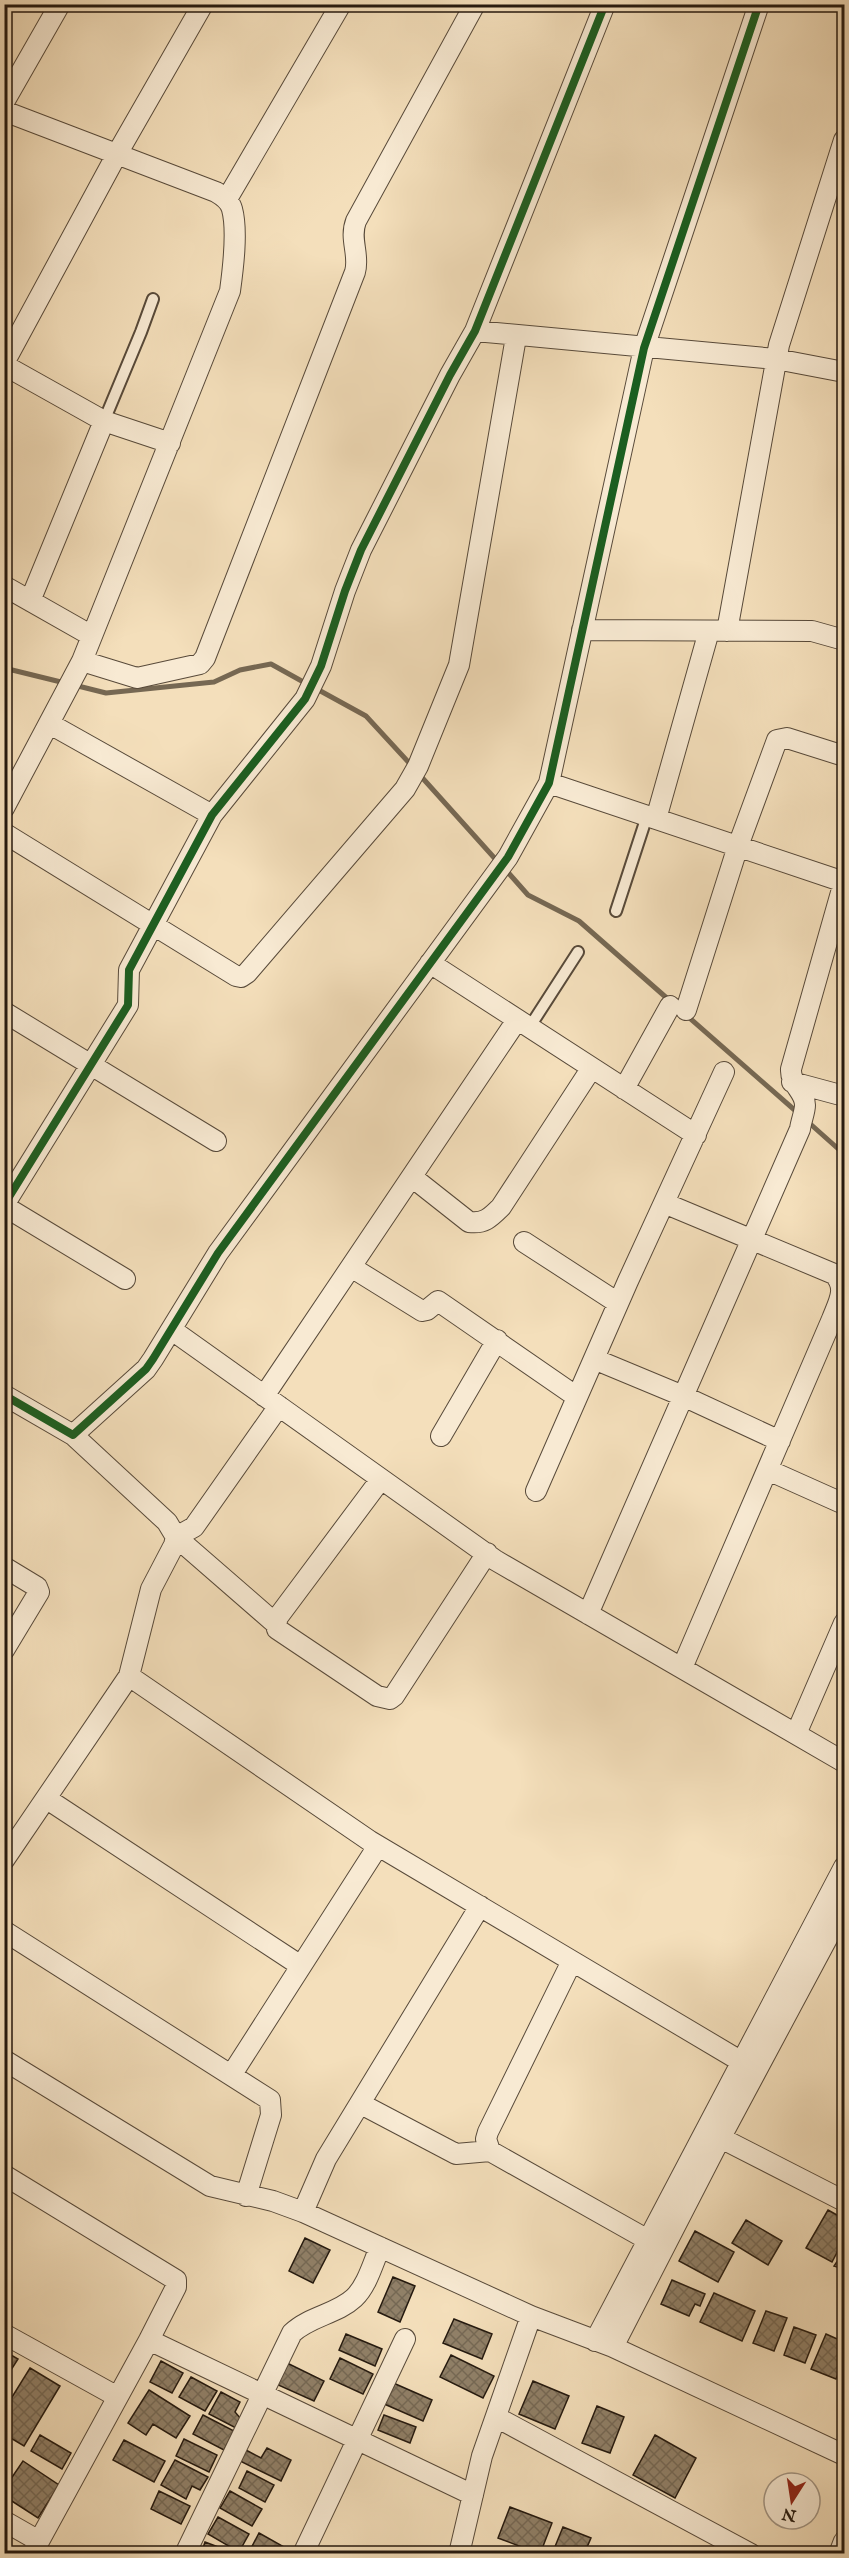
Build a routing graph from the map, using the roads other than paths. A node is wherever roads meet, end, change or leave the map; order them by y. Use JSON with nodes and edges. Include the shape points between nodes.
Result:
{"nodes":[{"id":1,"x":60,"y":4,"type":"edge"},
{"id":2,"x":203,"y":4,"type":"edge"},
{"id":3,"x":341,"y":4,"type":"edge"},
{"id":4,"x":475,"y":4,"type":"edge"},
{"id":5,"x":605,"y":4,"type":"edge"},
{"id":6,"x":759,"y":4,"type":"edge"},
{"id":7,"x":4,"y":102,"type":"edge"},
{"id":8,"x":4,"y":111,"type":"edge"},
{"id":9,"x":844,"y":140,"type":"edge"},
{"id":10,"x":117,"y":154,"type":"junction"},
{"id":11,"x":227,"y":199,"type":"junction"},
{"id":12,"x":153,"y":298,"type":"dead end"},
{"id":13,"x":476,"y":331,"type":"junction"},
{"id":14,"x":516,"y":337,"type":"junction"},
{"id":15,"x":644,"y":348,"type":"junction"},
{"id":16,"x":776,"y":359,"type":"junction"},
{"id":17,"x":4,"y":364,"type":"edge"},
{"id":18,"x":844,"y":372,"type":"edge"},
{"id":19,"x":104,"y":421,"type":"junction"},
{"id":20,"x":170,"y":443,"type":"junction"},
{"id":21,"x":4,"y":586,"type":"edge"},
{"id":22,"x":30,"y":601,"type":"junction"},
{"id":23,"x":582,"y":630,"type":"junction"},
{"id":24,"x":718,"y":631,"type":"junction"},
{"id":25,"x":92,"y":636,"type":"junction"},
{"id":26,"x":844,"y":640,"type":"edge"},
{"id":27,"x":81,"y":664,"type":"junction"},
{"id":28,"x":50,"y":724,"type":"junction"},
{"id":29,"x":844,"y":756,"type":"edge"},
{"id":30,"x":549,"y":783,"type":"junction"},
{"id":31,"x":6,"y":799,"type":"edge"},
{"id":32,"x":212,"y":815,"type":"junction"},
{"id":33,"x":651,"y":817,"type":"junction"},
{"id":34,"x":4,"y":833,"type":"edge"},
{"id":35,"x":738,"y":846,"type":"junction"},
{"id":36,"x":616,"y":911,"type":"dead end"},
{"id":37,"x":152,"y":925,"type":"junction"},
{"id":38,"x":578,"y":952,"type":"dead end"},
{"id":39,"x":430,"y":963,"type":"junction"},
{"id":40,"x":4,"y":1012,"type":"edge"},
{"id":41,"x":523,"y":1024,"type":"junction"},
{"id":42,"x":90,"y":1064,"type":"junction"},
{"id":43,"x":591,"y":1069,"type":"junction"},
{"id":44,"x":724,"y":1072,"type":"dead end"},
{"id":45,"x":792,"y":1082,"type":"junction"},
{"id":46,"x":624,"y":1089,"type":"junction"},
{"id":47,"x":844,"y":1096,"type":"edge"},
{"id":48,"x":696,"y":1135,"type":"junction"},
{"id":49,"x":216,"y":1141,"type":"dead end"},
{"id":50,"x":412,"y":1178,"type":"junction"},
{"id":51,"x":664,"y":1203,"type":"junction"},
{"id":52,"x":4,"y":1205,"type":"edge"},
{"id":53,"x":751,"y":1240,"type":"junction"},
{"id":54,"x":524,"y":1242,"type":"dead end"},
{"id":55,"x":351,"y":1267,"type":"junction"},
{"id":56,"x":125,"y":1279,"type":"dead end"},
{"id":57,"x":618,"y":1303,"type":"junction"},
{"id":58,"x":838,"y":1321,"type":"edge"},
{"id":59,"x":172,"y":1330,"type":"junction"},
{"id":60,"x":497,"y":1340,"type":"junction"},
{"id":61,"x":594,"y":1359,"type":"junction"},
{"id":62,"x":4,"y":1395,"type":"edge"},
{"id":63,"x":683,"y":1396,"type":"junction"},
{"id":64,"x":577,"y":1397,"type":"junction"},
{"id":65,"x":272,"y":1401,"type":"junction"},
{"id":66,"x":73,"y":1435,"type":"junction"},
{"id":67,"x":441,"y":1436,"type":"dead end"},
{"id":68,"x":780,"y":1441,"type":"junction"},
{"id":69,"x":768,"y":1470,"type":"junction"},
{"id":70,"x":381,"y":1479,"type":"junction"},
{"id":71,"x":536,"y":1491,"type":"dead end"},
{"id":72,"x":844,"y":1504,"type":"edge"},
{"id":73,"x":176,"y":1537,"type":"junction"},
{"id":74,"x":487,"y":1553,"type":"junction"},
{"id":75,"x":4,"y":1567,"type":"edge"},
{"id":76,"x":588,"y":1614,"type":"junction"},
{"id":77,"x":844,"y":1623,"type":"edge"},
{"id":78,"x":276,"y":1624,"type":"junction"},
{"id":79,"x":4,"y":1650,"type":"edge"},
{"id":80,"x":682,"y":1668,"type":"junction"},
{"id":81,"x":129,"y":1676,"type":"junction"},
{"id":82,"x":796,"y":1734,"type":"junction"},
{"id":83,"x":844,"y":1762,"type":"edge"},
{"id":84,"x":46,"y":1798,"type":"junction"},
{"id":85,"x":378,"y":1846,"type":"junction"},
{"id":86,"x":4,"y":1860,"type":"edge"},
{"id":87,"x":844,"y":1867,"type":"edge"},
{"id":88,"x":480,"y":1906,"type":"junction"},
{"id":89,"x":844,"y":1907,"type":"edge"},
{"id":90,"x":4,"y":1931,"type":"edge"},
{"id":91,"x":572,"y":1961,"type":"junction"},
{"id":92,"x":301,"y":1966,"type":"junction"},
{"id":93,"x":4,"y":2060,"type":"edge"},
{"id":94,"x":742,"y":2062,"type":"junction"},
{"id":95,"x":232,"y":2074,"type":"junction"},
{"id":96,"x":362,"y":2104,"type":"junction"},
{"id":97,"x":713,"y":2134,"type":"junction"},
{"id":98,"x":490,"y":2151,"type":"junction"},
{"id":99,"x":4,"y":2175,"type":"edge"},
{"id":100,"x":246,"y":2196,"type":"junction"},
{"id":101,"x":844,"y":2201,"type":"edge"},
{"id":102,"x":303,"y":2212,"type":"junction"},
{"id":103,"x":648,"y":2240,"type":"junction"},
{"id":104,"x":380,"y":2247,"type":"junction"},
{"id":105,"x":531,"y":2316,"type":"junction"},
{"id":106,"x":4,"y":2334,"type":"edge"},
{"id":107,"x":405,"y":2339,"type":"dead end"},
{"id":108,"x":149,"y":2340,"type":"junction"},
{"id":109,"x":604,"y":2344,"type":"junction"},
{"id":110,"x":262,"y":2394,"type":"junction"},
{"id":111,"x":117,"y":2396,"type":"junction"},
{"id":112,"x":495,"y":2417,"type":"junction"},
{"id":113,"x":358,"y":2440,"type":"junction"},
{"id":114,"x":844,"y":2455,"type":"edge"},
{"id":115,"x":473,"y":2495,"type":"junction"},
{"id":116,"x":4,"y":2520,"type":"edge"},
{"id":117,"x":844,"y":2541,"type":"edge"},
{"id":118,"x":35,"y":2547,"type":"edge"},
{"id":119,"x":462,"y":2552,"type":"edge"},
{"id":120,"x":185,"y":2553,"type":"edge"},
{"id":121,"x":303,"y":2553,"type":"edge"},
{"id":122,"x":751,"y":2553,"type":"edge"},
{"id":123,"x":839,"y":2553,"type":"edge"}],
"edges":[{"from":1,"to":7,"type":"street"},
{"from":2,"to":10,"type":"street"},
{"from":3,"to":11,"type":"street"},
{"from":4,"to":27,"type":"street","via":[[356,221],[352,235],[357,255],[355,272],[205,658],[200,664],[137,678]]},
{"from":5,"to":13,"type":"street"},
{"from":6,"to":15,"type":"street"},
{"from":8,"to":10,"type":"street"},
{"from":9,"to":16,"type":"street"},
{"from":10,"to":11,"type":"street"},
{"from":10,"to":17,"type":"street"},
{"from":11,"to":20,"type":"street","via":[[232,209],[234,262],[230,291]]},
{"from":12,"to":19,"type":"lane"},
{"from":13,"to":14,"type":"street"},
{"from":13,"to":32,"type":"street","via":[[361,550],[321,666],[305,699]]},
{"from":14,"to":15,"type":"street"},
{"from":14,"to":37,"type":"street","via":[[459,665],[405,789],[241,977]]},
{"from":15,"to":16,"type":"street"},
{"from":15,"to":23,"type":"street"},
{"from":16,"to":18,"type":"street"},
{"from":16,"to":24,"type":"street"},
{"from":17,"to":19,"type":"street"},
{"from":19,"to":20,"type":"street"},
{"from":19,"to":22,"type":"street"},
{"from":20,"to":25,"type":"street"},
{"from":21,"to":22,"type":"street"},
{"from":22,"to":25,"type":"street"},
{"from":23,"to":24,"type":"street"},
{"from":23,"to":30,"type":"street"},
{"from":24,"to":26,"type":"street","via":[[812,631]]},
{"from":24,"to":33,"type":"street"},
{"from":25,"to":27,"type":"street"},
{"from":27,"to":28,"type":"street"},
{"from":28,"to":31,"type":"street"},
{"from":28,"to":32,"type":"street"},
{"from":29,"to":35,"type":"street","via":[[787,738],[777,740]]},
{"from":30,"to":33,"type":"street"},
{"from":30,"to":39,"type":"street","via":[[508,856]]},
{"from":32,"to":37,"type":"street"},
{"from":33,"to":35,"type":"street"},
{"from":33,"to":36,"type":"lane"},
{"from":34,"to":37,"type":"street"},
{"from":35,"to":45,"type":"street","via":[[844,882],[791,1068]]},
{"from":35,"to":46,"type":"street","via":[[678,1008]]},
{"from":37,"to":42,"type":"street","via":[[129,970],[128,1005]]},
{"from":38,"to":41,"type":"lane"},
{"from":39,"to":41,"type":"street"},
{"from":39,"to":59,"type":"street","via":[[218,1253]]},
{"from":40,"to":42,"type":"street"},
{"from":41,"to":43,"type":"street"},
{"from":41,"to":50,"type":"street"},
{"from":42,"to":49,"type":"street"},
{"from":42,"to":52,"type":"street"},
{"from":43,"to":46,"type":"street"},
{"from":43,"to":50,"type":"street","via":[[501,1207],[489,1219],[468,1222]]},
{"from":44,"to":48,"type":"street"},
{"from":45,"to":47,"type":"street"},
{"from":45,"to":53,"type":"street","via":[[805,1104],[800,1129]]},
{"from":46,"to":48,"type":"street"},
{"from":48,"to":51,"type":"street"},
{"from":50,"to":55,"type":"street"},
{"from":51,"to":53,"type":"street"},
{"from":51,"to":57,"type":"street"},
{"from":52,"to":56,"type":"street"},
{"from":53,"to":58,"type":"street","via":[[834,1274],[840,1280]]},
{"from":53,"to":63,"type":"street"},
{"from":54,"to":57,"type":"street"},
{"from":55,"to":60,"type":"street","via":[[422,1311],[438,1301]]},
{"from":55,"to":65,"type":"street"},
{"from":57,"to":61,"type":"street"},
{"from":58,"to":68,"type":"street"},
{"from":59,"to":65,"type":"street"},
{"from":59,"to":66,"type":"street","via":[[146,1369]]},
{"from":60,"to":64,"type":"street"},
{"from":60,"to":67,"type":"street"},
{"from":61,"to":63,"type":"street"},
{"from":61,"to":64,"type":"street"},
{"from":62,"to":66,"type":"street"},
{"from":63,"to":68,"type":"street"},
{"from":63,"to":76,"type":"street"},
{"from":64,"to":71,"type":"street"},
{"from":65,"to":70,"type":"street"},
{"from":65,"to":73,"type":"street","via":[[194,1527]]},
{"from":66,"to":73,"type":"street","via":[[168,1522]]},
{"from":68,"to":69,"type":"street"},
{"from":69,"to":72,"type":"street"},
{"from":69,"to":80,"type":"street"},
{"from":70,"to":74,"type":"street"},
{"from":70,"to":78,"type":"street"},
{"from":73,"to":78,"type":"street"},
{"from":73,"to":81,"type":"street","via":[[151,1589]]},
{"from":74,"to":76,"type":"street"},
{"from":74,"to":78,"type":"street","via":[[390,1699],[377,1696],[277,1629]]},
{"from":75,"to":79,"type":"street","via":[[39,1592]]},
{"from":76,"to":80,"type":"street"},
{"from":77,"to":82,"type":"street"},
{"from":80,"to":82,"type":"street"},
{"from":81,"to":84,"type":"street"},
{"from":81,"to":85,"type":"street"},
{"from":82,"to":83,"type":"street"},
{"from":84,"to":86,"type":"street"},
{"from":84,"to":92,"type":"street"},
{"from":85,"to":88,"type":"street"},
{"from":85,"to":92,"type":"street"},
{"from":87,"to":94,"type":"street"},
{"from":88,"to":91,"type":"street"},
{"from":88,"to":96,"type":"street"},
{"from":89,"to":97,"type":"street"},
{"from":90,"to":95,"type":"street"},
{"from":91,"to":94,"type":"street"},
{"from":91,"to":98,"type":"street","via":[[488,2132]]},
{"from":92,"to":95,"type":"street"},
{"from":93,"to":100,"type":"street","via":[[210,2186]]},
{"from":94,"to":97,"type":"street"},
{"from":95,"to":100,"type":"street","via":[[264,2094],[272,2107]]},
{"from":96,"to":98,"type":"street","via":[[456,2154]]},
{"from":96,"to":102,"type":"street","via":[[326,2159]]},
{"from":97,"to":101,"type":"street"},
{"from":97,"to":103,"type":"street"},
{"from":97,"to":109,"type":"street"},
{"from":98,"to":103,"type":"street"},
{"from":99,"to":108,"type":"street","via":[[176,2280]]},
{"from":100,"to":102,"type":"street"},
{"from":102,"to":104,"type":"street"},
{"from":103,"to":109,"type":"street"},
{"from":104,"to":105,"type":"street"},
{"from":104,"to":110,"type":"street","via":[[355,2298],[292,2332]]},
{"from":105,"to":109,"type":"street"},
{"from":105,"to":112,"type":"street"},
{"from":106,"to":111,"type":"street"},
{"from":107,"to":113,"type":"street"},
{"from":108,"to":110,"type":"street"},
{"from":108,"to":111,"type":"street"},
{"from":109,"to":114,"type":"street"},
{"from":110,"to":113,"type":"street"},
{"from":110,"to":120,"type":"street"},
{"from":111,"to":118,"type":"street"},
{"from":112,"to":115,"type":"street"},
{"from":112,"to":122,"type":"street"},
{"from":113,"to":115,"type":"street"},
{"from":113,"to":121,"type":"street"},
{"from":115,"to":119,"type":"street"},
{"from":116,"to":118,"type":"street"},
{"from":117,"to":123,"type":"street"}]}
